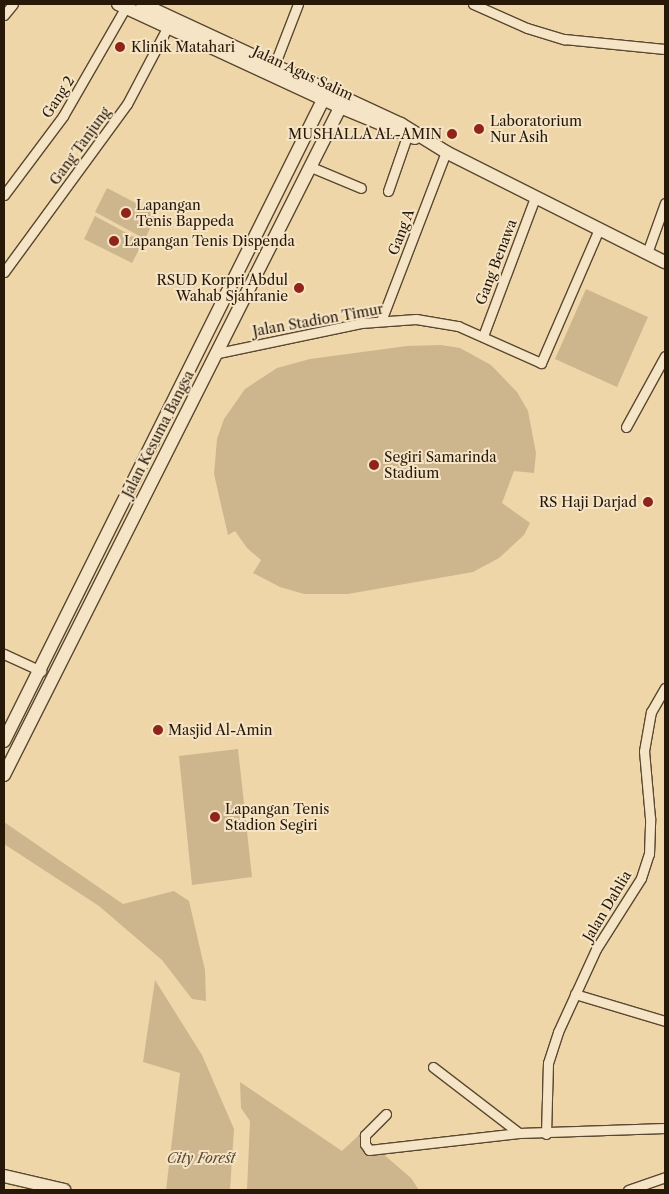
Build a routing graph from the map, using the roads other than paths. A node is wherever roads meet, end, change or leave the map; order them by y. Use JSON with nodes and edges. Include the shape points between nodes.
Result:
{"nodes":[{"id":1,"x":13,"y":4,"type":"edge"},
{"id":2,"x":142,"y":4,"type":"edge"},
{"id":3,"x":298,"y":4,"type":"edge"},
{"id":4,"x":473,"y":4,"type":"edge"},
{"id":5,"x":121,"y":6,"type":"edge"},
{"id":6,"x":4,"y":16,"type":"edge"},
{"id":7,"x":170,"y":22,"type":"junction"},
{"id":8,"x":665,"y":50,"type":"edge"},
{"id":9,"x":274,"y":66,"type":"junction"},
{"id":10,"x":326,"y":95,"type":"junction"},
{"id":11,"x":342,"y":102,"type":"junction"},
{"id":12,"x":407,"y":136,"type":"junction"},
{"id":13,"x":423,"y":140,"type":"junction"},
{"id":14,"x":446,"y":152,"type":"junction"},
{"id":15,"x":311,"y":167,"type":"junction"},
{"id":16,"x":361,"y":188,"type":"dead end"},
{"id":17,"x":388,"y":191,"type":"dead end"},
{"id":18,"x":4,"y":195,"type":"edge"},
{"id":19,"x":535,"y":198,"type":"junction"},
{"id":20,"x":665,"y":203,"type":"edge"},
{"id":21,"x":598,"y":231,"type":"junction"},
{"id":22,"x":647,"y":253,"type":"junction"},
{"id":23,"x":665,"y":262,"type":"edge"},
{"id":24,"x":4,"y":272,"type":"edge"},
{"id":25,"x":381,"y":321,"type":"junction"},
{"id":26,"x":483,"y":336,"type":"junction"},
{"id":27,"x":218,"y":353,"type":"junction"},
{"id":28,"x":665,"y":356,"type":"edge"},
{"id":29,"x":183,"y":376,"type":"junction"},
{"id":30,"x":199,"y":384,"type":"junction"},
{"id":31,"x":626,"y":427,"type":"dead end"},
{"id":32,"x":149,"y":445,"type":"junction"},
{"id":33,"x":164,"y":454,"type":"junction"},
{"id":34,"x":4,"y":654,"type":"edge"},
{"id":35,"x":41,"y":671,"type":"junction"},
{"id":36,"x":665,"y":688,"type":"edge"},
{"id":37,"x":4,"y":741,"type":"edge"},
{"id":38,"x":4,"y":775,"type":"edge"},
{"id":39,"x":575,"y":994,"type":"junction"},
{"id":40,"x":665,"y":1021,"type":"edge"},
{"id":41,"x":433,"y":1067,"type":"dead end"},
{"id":42,"x":386,"y":1114,"type":"dead end"},
{"id":43,"x":665,"y":1128,"type":"edge"},
{"id":44,"x":518,"y":1133,"type":"junction"},
{"id":45,"x":546,"y":1134,"type":"junction"},
{"id":46,"x":4,"y":1176,"type":"edge"},
{"id":47,"x":665,"y":1177,"type":"edge"},
{"id":48,"x":4,"y":1184,"type":"edge"},
{"id":49,"x":30,"y":1190,"type":"edge"},
{"id":50,"x":64,"y":1190,"type":"edge"},
{"id":51,"x":628,"y":1190,"type":"edge"}],
"edges":[{"from":1,"to":6,"type":"street"},
{"from":2,"to":7,"type":"street","name":"Jalan Agus Salim"},
{"from":3,"to":9,"type":"street"},
{"from":4,"to":8,"type":"street","via":[[527,28],[564,39]]},
{"from":5,"to":7,"type":"street","name":"Jalan Agus Salim"},
{"from":5,"to":18,"type":"street","name":"Gang 2","via":[[63,116]]},
{"from":7,"to":9,"type":"street","name":"Jalan Agus Salim"},
{"from":7,"to":10,"type":"street","name":"Jalan Agus Salim"},
{"from":7,"to":24,"type":"street","name":"Gang Tanjung","via":[[122,112]]},
{"from":9,"to":10,"type":"street","name":"Jalan Agus Salim"},
{"from":10,"to":11,"type":"street","name":"Jalan Agus Salim"},
{"from":10,"to":29,"type":"street","name":"Jalan Kesuma Bangsa"},
{"from":11,"to":12,"type":"street","name":"Jalan Agus Salim"},
{"from":11,"to":13,"type":"street","name":"Jalan Agus Salim","via":[[401,124]]},
{"from":11,"to":15,"type":"street","name":"Jalan Kesuma Bangsa"},
{"from":12,"to":13,"type":"street","name":"Jalan Agus Salim"},
{"from":12,"to":17,"type":"street"},
{"from":13,"to":14,"type":"street","name":"Jalan Agus Salim"},
{"from":14,"to":19,"type":"street","name":"Jalan Agus Salim"},
{"from":14,"to":25,"type":"street","name":"Gang A"},
{"from":15,"to":16,"type":"street"},
{"from":15,"to":27,"type":"street","name":"Jalan Kesuma Bangsa"},
{"from":19,"to":21,"type":"street","name":"Jalan Agus Salim"},
{"from":19,"to":26,"type":"street","name":"Gang Benawa"},
{"from":20,"to":22,"type":"street"},
{"from":21,"to":22,"type":"street","name":"Jalan Agus Salim"},
{"from":21,"to":26,"type":"street","name":"Jalan Stadion Timur","via":[[541,363]]},
{"from":22,"to":23,"type":"street","name":"Jalan Agus Salim"},
{"from":25,"to":26,"type":"street","name":"Jalan Stadion Timur","via":[[428,320]]},
{"from":25,"to":27,"type":"street","name":"Jalan Stadion Timur"},
{"from":27,"to":30,"type":"street","name":"Jalan Kesuma Bangsa"},
{"from":28,"to":31,"type":"street"},
{"from":29,"to":30,"type":"street"},
{"from":29,"to":32,"type":"street","name":"Jalan Kesuma Bangsa"},
{"from":30,"to":33,"type":"street","name":"Jalan Kesuma Bangsa"},
{"from":32,"to":33,"type":"street"},
{"from":32,"to":35,"type":"street","name":"Jalan Kesuma Bangsa"},
{"from":33,"to":38,"type":"street","name":"Jalan Kesuma Bangsa"},
{"from":34,"to":35,"type":"street"},
{"from":35,"to":37,"type":"street","name":"Jalan Kesuma Bangsa"},
{"from":36,"to":39,"type":"street","name":"Jalan Dahlia","via":[[651,712],[644,743],[650,818],[648,854],[641,878],[596,949]]},
{"from":39,"to":40,"type":"street"},
{"from":39,"to":45,"type":"street","name":"Jalan Dahlia","via":[[548,1063]]},
{"from":41,"to":44,"type":"street"},
{"from":42,"to":44,"type":"street","via":[[365,1135],[369,1150]]},
{"from":43,"to":45,"type":"street"},
{"from":44,"to":45,"type":"street"},
{"from":46,"to":50,"type":"street"},
{"from":47,"to":51,"type":"street"},
{"from":48,"to":49,"type":"street"}]}
